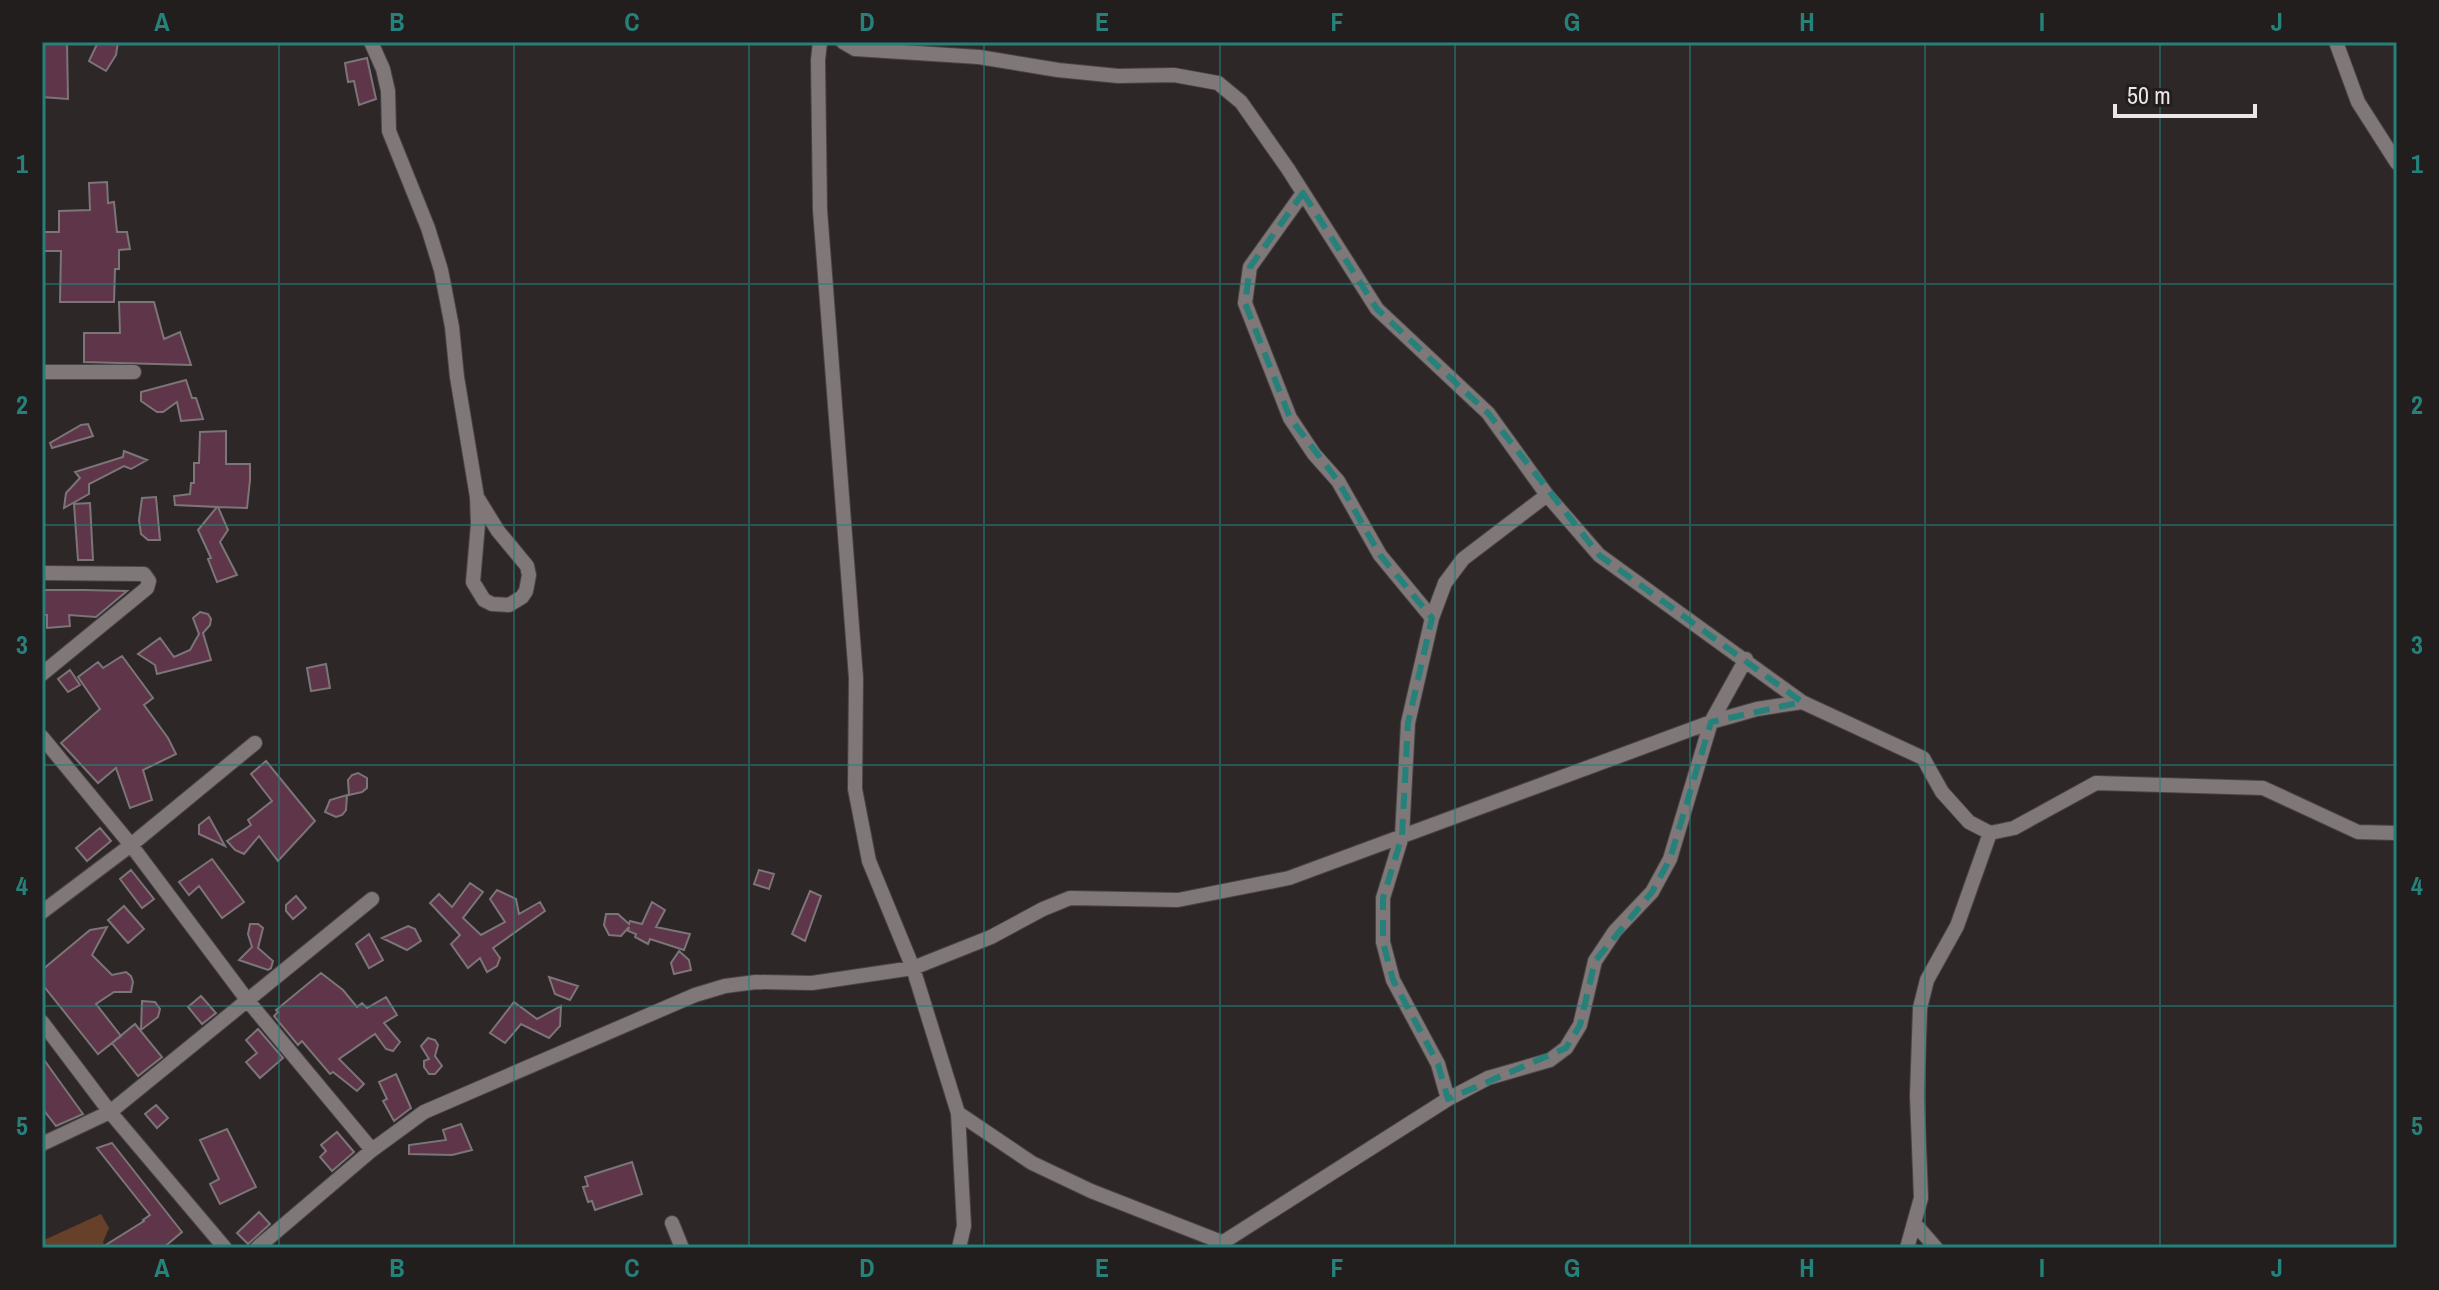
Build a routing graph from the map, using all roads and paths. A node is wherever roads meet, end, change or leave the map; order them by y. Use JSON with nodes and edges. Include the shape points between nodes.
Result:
{"nodes":[{"id":1,"x":371,"y":42,"type":"edge"},
{"id":2,"x":820,"y":42,"type":"edge"},
{"id":3,"x":843,"y":42,"type":"edge"},
{"id":4,"x":2336,"y":42,"type":"edge"},
{"id":5,"x":2397,"y":163,"type":"edge"},
{"id":6,"x":1303,"y":193,"type":"junction"},
{"id":7,"x":42,"y":372,"type":"edge"},
{"id":8,"x":134,"y":372,"type":"dead end"},
{"id":9,"x":1547,"y":495,"type":"junction"},
{"id":10,"x":477,"y":497,"type":"junction"},
{"id":11,"x":42,"y":573,"type":"edge"},
{"id":12,"x":1432,"y":618,"type":"junction"},
{"id":13,"x":1746,"y":659,"type":"junction"},
{"id":14,"x":42,"y":674,"type":"edge"},
{"id":15,"x":1802,"y":702,"type":"junction"},
{"id":16,"x":1711,"y":722,"type":"junction"},
{"id":17,"x":42,"y":737,"type":"edge"},
{"id":18,"x":255,"y":743,"type":"dead end"},
{"id":19,"x":1990,"y":833,"type":"junction"},
{"id":20,"x":2397,"y":833,"type":"edge"},
{"id":21,"x":1402,"y":836,"type":"junction"},
{"id":22,"x":131,"y":845,"type":"junction"},
{"id":23,"x":372,"y":899,"type":"dead end"},
{"id":24,"x":42,"y":912,"type":"edge"},
{"id":25,"x":913,"y":968,"type":"junction"},
{"id":26,"x":248,"y":1001,"type":"junction"},
{"id":27,"x":42,"y":1022,"type":"edge"},
{"id":28,"x":1448,"y":1099,"type":"junction"},
{"id":29,"x":110,"y":1112,"type":"junction"},
{"id":30,"x":958,"y":1113,"type":"junction"},
{"id":31,"x":42,"y":1144,"type":"edge"},
{"id":32,"x":372,"y":1150,"type":"junction"},
{"id":33,"x":672,"y":1223,"type":"dead end"},
{"id":34,"x":1916,"y":1225,"type":"junction"},
{"id":35,"x":1219,"y":1246,"type":"edge"},
{"id":36,"x":225,"y":1248,"type":"edge"},
{"id":37,"x":257,"y":1248,"type":"edge"},
{"id":38,"x":682,"y":1248,"type":"edge"},
{"id":39,"x":959,"y":1248,"type":"edge"},
{"id":40,"x":1907,"y":1248,"type":"edge"},
{"id":41,"x":1936,"y":1248,"type":"edge"}],
"edges":[{"from":1,"to":10,"type":"street","via":[[388,91],[389,131],[441,270]]},
{"from":2,"to":25,"type":"street","via":[[820,210],[856,678],[855,789],[869,861]]},
{"from":3,"to":6,"type":"street","via":[[855,49],[1218,83],[1241,102]]},
{"from":4,"to":5,"type":"street","via":[[2358,102]]},
{"from":6,"to":9,"type":"street","via":[[1377,309],[1488,413]]},
{"from":6,"to":12,"type":"street","via":[[1250,267],[1245,303],[1290,418],[1338,481],[1380,555]]},
{"from":7,"to":8,"type":"street"},
{"from":9,"to":12,"type":"street","via":[[1463,559],[1445,583]]},
{"from":9,"to":13,"type":"street","via":[[1599,555]]},
{"from":10,"to":10,"type":"street","via":[[527,566],[526,591],[509,605],[492,604],[475,589]]},
{"from":11,"to":14,"type":"street","via":[[144,574],[149,581]]},
{"from":12,"to":21,"type":"street","via":[[1408,723]]},
{"from":13,"to":15,"type":"street"},
{"from":13,"to":16,"type":"street"},
{"from":15,"to":16,"type":"street"},
{"from":15,"to":19,"type":"street","via":[[1923,758],[1942,792],[1969,822]]},
{"from":16,"to":21,"type":"street"},
{"from":16,"to":28,"type":"street","via":[[1670,859],[1652,892],[1595,961],[1580,1025],[1566,1048],[1550,1060],[1488,1078]]},
{"from":17,"to":22,"type":"street"},
{"from":18,"to":22,"type":"street"},
{"from":19,"to":20,"type":"street","via":[[2014,828],[2096,783],[2263,788],[2358,832]]},
{"from":19,"to":34,"type":"street","via":[[1920,1008],[1921,1198]]},
{"from":21,"to":25,"type":"street","via":[[1289,878],[1228,891],[1178,900],[1070,898]]},
{"from":21,"to":28,"type":"street","via":[[1383,898],[1383,942],[1393,980],[1438,1064]]},
{"from":22,"to":24,"type":"street"},
{"from":22,"to":26,"type":"street"},
{"from":23,"to":26,"type":"street"},
{"from":25,"to":30,"type":"street"},
{"from":25,"to":32,"type":"street","via":[[812,983],[756,982],[710,990],[424,1112]]},
{"from":26,"to":29,"type":"street"},
{"from":26,"to":32,"type":"street"},
{"from":27,"to":29,"type":"street"},
{"from":28,"to":35,"type":"street"},
{"from":29,"to":31,"type":"street"},
{"from":29,"to":36,"type":"street"},
{"from":30,"to":35,"type":"street","via":[[1032,1163]]},
{"from":30,"to":39,"type":"street","via":[[964,1226]]},
{"from":32,"to":37,"type":"street"},
{"from":33,"to":38,"type":"street"},
{"from":34,"to":40,"type":"street"},
{"from":34,"to":41,"type":"street"}]}
